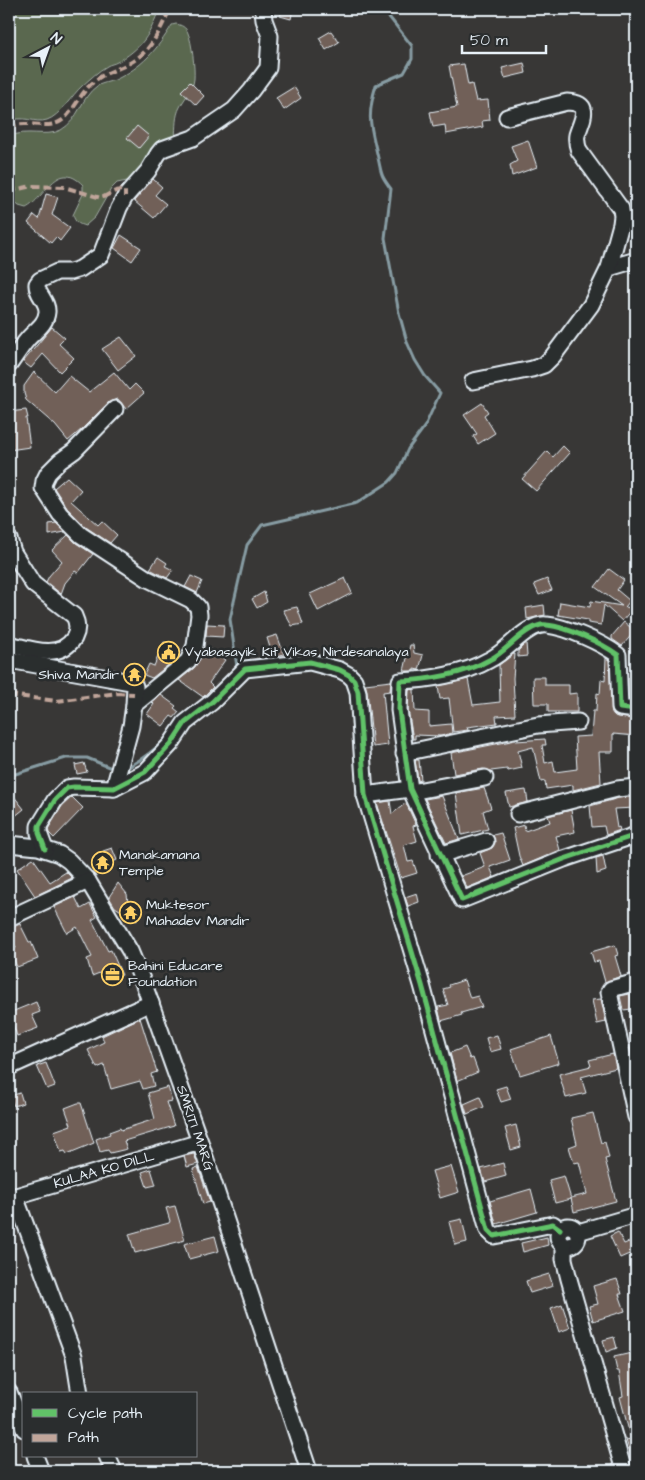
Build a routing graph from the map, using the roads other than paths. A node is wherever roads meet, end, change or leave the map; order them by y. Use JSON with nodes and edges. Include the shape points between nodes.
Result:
{"nodes":[{"id":1,"x":263,"y":9,"type":"edge"},
{"id":2,"x":507,"y":117,"type":"dead end"},
{"id":3,"x":636,"y":260,"type":"edge"},
{"id":4,"x":609,"y":268,"type":"junction"},
{"id":5,"x":9,"y":365,"type":"edge"},
{"id":6,"x":473,"y":381,"type":"dead end"},
{"id":7,"x":115,"y":409,"type":"dead end"},
{"id":8,"x":9,"y":539,"type":"edge"},
{"id":9,"x":9,"y":644,"type":"edge"},
{"id":10,"x":9,"y":660,"type":"edge"},
{"id":11,"x":134,"y":705,"type":"junction"},
{"id":12,"x":636,"y":710,"type":"edge"},
{"id":13,"x":578,"y":722,"type":"dead end"},
{"id":14,"x":404,"y":753,"type":"junction"},
{"id":15,"x":485,"y":778,"type":"dead end"},
{"id":16,"x":636,"y":787,"type":"edge"},
{"id":17,"x":114,"y":788,"type":"junction"},
{"id":18,"x":411,"y":791,"type":"junction"},
{"id":19,"x":365,"y":795,"type":"junction"},
{"id":20,"x":518,"y":814,"type":"dead end"},
{"id":21,"x":636,"y":835,"type":"edge"},
{"id":22,"x":486,"y":841,"type":"dead end"},
{"id":23,"x":9,"y":844,"type":"edge"},
{"id":24,"x":44,"y":849,"type":"junction"},
{"id":25,"x":439,"y":854,"type":"junction"},
{"id":26,"x":88,"y":881,"type":"junction"},
{"id":27,"x":9,"y":918,"type":"edge"},
{"id":28,"x":636,"y":982,"type":"edge"},
{"id":29,"x":151,"y":1003,"type":"junction"},
{"id":30,"x":9,"y":1067,"type":"edge"},
{"id":31,"x":636,"y":1117,"type":"edge"},
{"id":32,"x":200,"y":1142,"type":"junction"},
{"id":33,"x":12,"y":1197,"type":"edge"},
{"id":34,"x":636,"y":1215,"type":"edge"},
{"id":35,"x":560,"y":1229,"type":"junction"},
{"id":36,"x":578,"y":1232,"type":"junction"},
{"id":37,"x":564,"y":1245,"type":"junction"},
{"id":38,"x":9,"y":1392,"type":"edge"},
{"id":39,"x":80,"y":1392,"type":"edge"},
{"id":40,"x":22,"y":1424,"type":"edge"},
{"id":41,"x":36,"y":1458,"type":"edge"},
{"id":42,"x":107,"y":1458,"type":"edge"},
{"id":43,"x":41,"y":1471,"type":"edge"},
{"id":44,"x":114,"y":1471,"type":"edge"},
{"id":45,"x":309,"y":1471,"type":"edge"},
{"id":46,"x":624,"y":1471,"type":"edge"}],
"edges":[{"from":1,"to":5,"type":"street","via":[[270,36],[268,68],[234,110],[193,138],[162,149],[119,208],[101,255],[80,269],[56,272],[36,284],[46,305],[45,319]]},
{"from":2,"to":4,"type":"street","via":[[567,102],[580,105],[584,117],[576,144],[617,202],[622,216]]},
{"from":3,"to":4,"type":"street"},
{"from":4,"to":6,"type":"street","via":[[592,305],[544,365]]},
{"from":7,"to":11,"type":"street","via":[[48,473],[43,488],[60,514],[81,535],[198,607],[196,646],[188,661]]},
{"from":8,"to":9,"type":"street","via":[[13,552],[33,584],[74,616],[78,629],[65,647],[55,652],[34,651]]},
{"from":10,"to":11,"type":"street","via":[[131,682],[135,686]]},
{"from":11,"to":17,"type":"street"},
{"from":12,"to":14,"type":"street","via":[[620,708],[618,654],[545,624],[529,630],[491,660],[469,670],[400,681],[399,710]]},
{"from":13,"to":14,"type":"street","via":[[538,725]]},
{"from":14,"to":18,"type":"street"},
{"from":15,"to":18,"type":"street"},
{"from":16,"to":20,"type":"street"},
{"from":17,"to":19,"type":"street","via":[[145,772],[185,723],[245,669],[310,662],[340,670],[349,675],[356,686]]},
{"from":17,"to":24,"type":"street","via":[[67,788],[55,800],[39,826]]},
{"from":18,"to":19,"type":"street"},
{"from":18,"to":25,"type":"street"},
{"from":19,"to":35,"type":"street","via":[[422,985],[488,1230],[494,1236],[553,1224]]},
{"from":21,"to":25,"type":"street","via":[[564,859],[462,900]]},
{"from":22,"to":25,"type":"street"},
{"from":23,"to":24,"type":"street","name":"SMRITI MARG"},
{"from":24,"to":26,"type":"street","name":"SMRITI MARG","via":[[59,854]]},
{"from":26,"to":27,"type":"street"},
{"from":26,"to":29,"type":"street","name":"SMRITI MARG","via":[[130,951]]},
{"from":28,"to":31,"type":"street","via":[[609,992]]},
{"from":29,"to":30,"type":"street"},
{"from":29,"to":32,"type":"street","name":"SMRITI MARG"},
{"from":32,"to":33,"type":"street","name":"KULAA KO DILL"},
{"from":32,"to":45,"type":"street","name":"SMRITI MARG"},
{"from":33,"to":39,"type":"street","via":[[74,1356]]},
{"from":34,"to":36,"type":"street"},
{"from":35,"to":36,"type":"street","via":[[568,1225]]},
{"from":35,"to":37,"type":"street","via":[[558,1238]]},
{"from":36,"to":37,"type":"street","via":[[576,1242],[571,1246]]},
{"from":37,"to":46,"type":"street","via":[[569,1279]]},
{"from":38,"to":40,"type":"street"},
{"from":41,"to":43,"type":"street"},
{"from":42,"to":44,"type":"street"}]}
